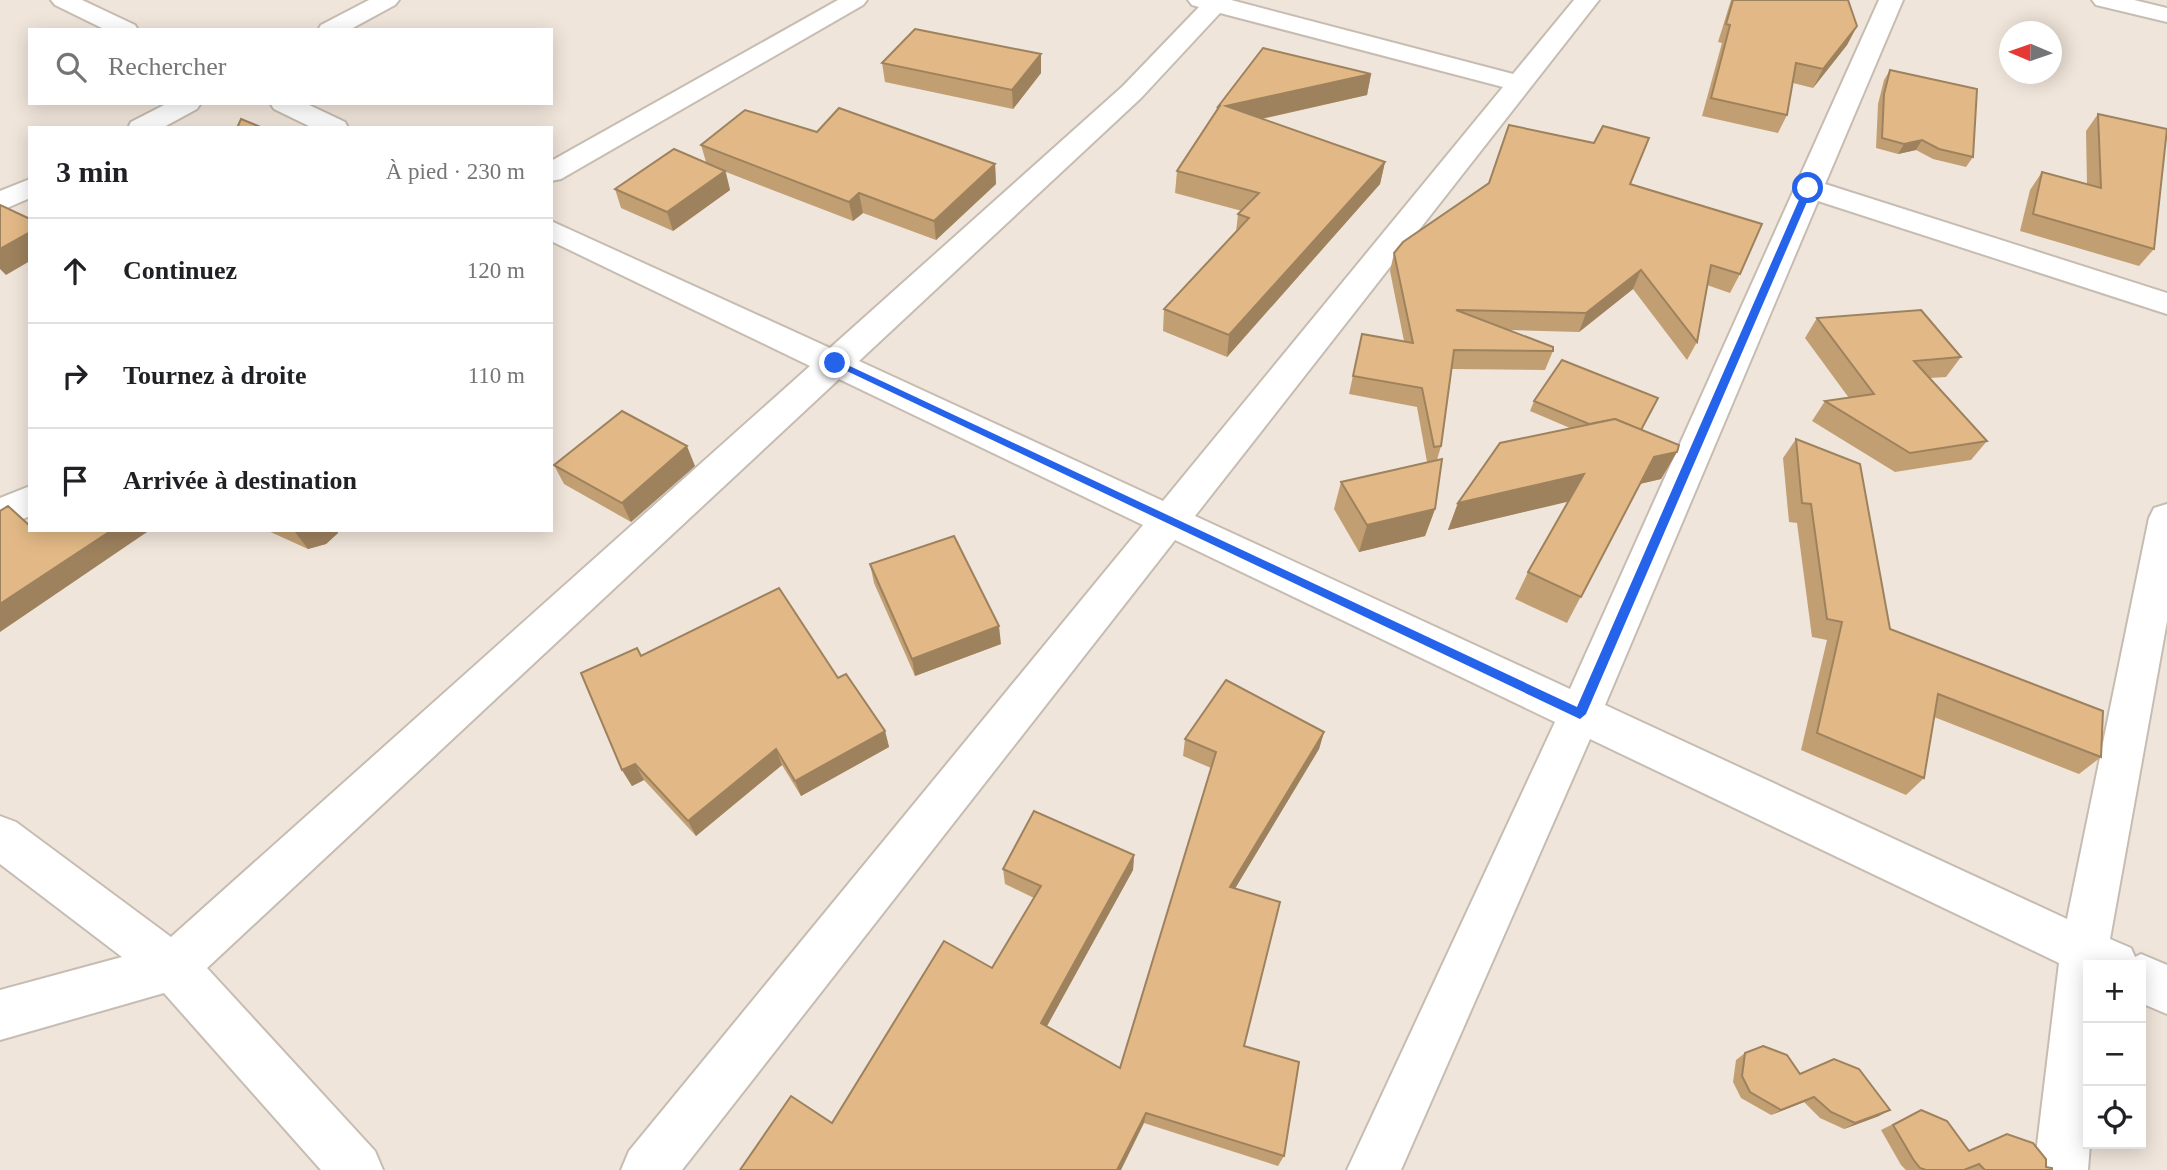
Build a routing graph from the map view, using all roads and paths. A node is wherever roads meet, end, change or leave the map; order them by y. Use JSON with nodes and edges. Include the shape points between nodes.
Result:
{"nodes":[{"id":1,"x":63,"y":0,"type":"edge"},
{"id":2,"x":387,"y":0,"type":"edge"},
{"id":3,"x":855,"y":0,"type":"edge"},
{"id":4,"x":1587,"y":0,"type":"edge"},
{"id":5,"x":1891,"y":0,"type":"edge"},
{"id":6,"x":2104,"y":0,"type":"edge"},
{"id":7,"x":1211,"y":1,"type":"edge"},
{"id":8,"x":2167,"y":15,"type":"edge"},
{"id":9,"x":123,"y":28,"type":"edge"},
{"id":10,"x":334,"y":28,"type":"edge"},
{"id":11,"x":1520,"y":84,"type":"junction"},
{"id":12,"x":184,"y":105,"type":"edge"},
{"id":13,"x":287,"y":105,"type":"edge"},
{"id":14,"x":145,"y":126,"type":"edge"},
{"id":15,"x":331,"y":126,"type":"edge"},
{"id":16,"x":553,"y":172,"type":"edge"},
{"id":17,"x":28,"y":188,"type":"edge"},
{"id":18,"x":1808,"y":188,"type":"junction"},
{"id":19,"x":0,"y":202,"type":"edge"},
{"id":20,"x":553,"y":231,"type":"edge"},
{"id":21,"x":2167,"y":304,"type":"edge"},
{"id":22,"x":835,"y":363,"type":"junction"},
{"id":23,"x":28,"y":500,"type":"edge"},
{"id":24,"x":0,"y":515,"type":"edge"},
{"id":25,"x":2167,"y":519,"type":"edge"},
{"id":26,"x":1170,"y":521,"type":"junction"},
{"id":27,"x":1580,"y":714,"type":"junction"},
{"id":28,"x":0,"y":837,"type":"edge"},
{"id":29,"x":2099,"y":958,"type":"edge"},
{"id":30,"x":173,"y":967,"type":"junction"},
{"id":31,"x":2146,"y":980,"type":"edge"},
{"id":32,"x":2167,"y":990,"type":"edge"},
{"id":33,"x":0,"y":1015,"type":"edge"},
{"id":34,"x":356,"y":1170,"type":"edge"},
{"id":35,"x":648,"y":1170,"type":"edge"},
{"id":36,"x":1374,"y":1170,"type":"edge"},
{"id":37,"x":2061,"y":1170,"type":"edge"}],
"edges":[{"from":1,"to":9,"type":"street"},
{"from":2,"to":10,"type":"street"},
{"from":3,"to":16,"type":"street"},
{"from":4,"to":11,"type":"street"},
{"from":5,"to":18,"type":"street"},
{"from":6,"to":8,"type":"street"},
{"from":7,"to":11,"type":"street"},
{"from":7,"to":22,"type":"street","via":[[1132,92]]},
{"from":11,"to":26,"type":"street"},
{"from":12,"to":14,"type":"street"},
{"from":13,"to":15,"type":"street"},
{"from":17,"to":19,"type":"street"},
{"from":18,"to":21,"type":"street"},
{"from":18,"to":27,"type":"street"},
{"from":20,"to":22,"type":"street"},
{"from":22,"to":26,"type":"street"},
{"from":22,"to":30,"type":"street"},
{"from":23,"to":24,"type":"street"},
{"from":25,"to":29,"type":"street"},
{"from":26,"to":27,"type":"street"},
{"from":26,"to":35,"type":"street"},
{"from":27,"to":29,"type":"street"},
{"from":27,"to":36,"type":"street"},
{"from":28,"to":30,"type":"street"},
{"from":29,"to":37,"type":"street"},
{"from":30,"to":33,"type":"street"},
{"from":30,"to":34,"type":"street"},
{"from":31,"to":32,"type":"street"}]}
